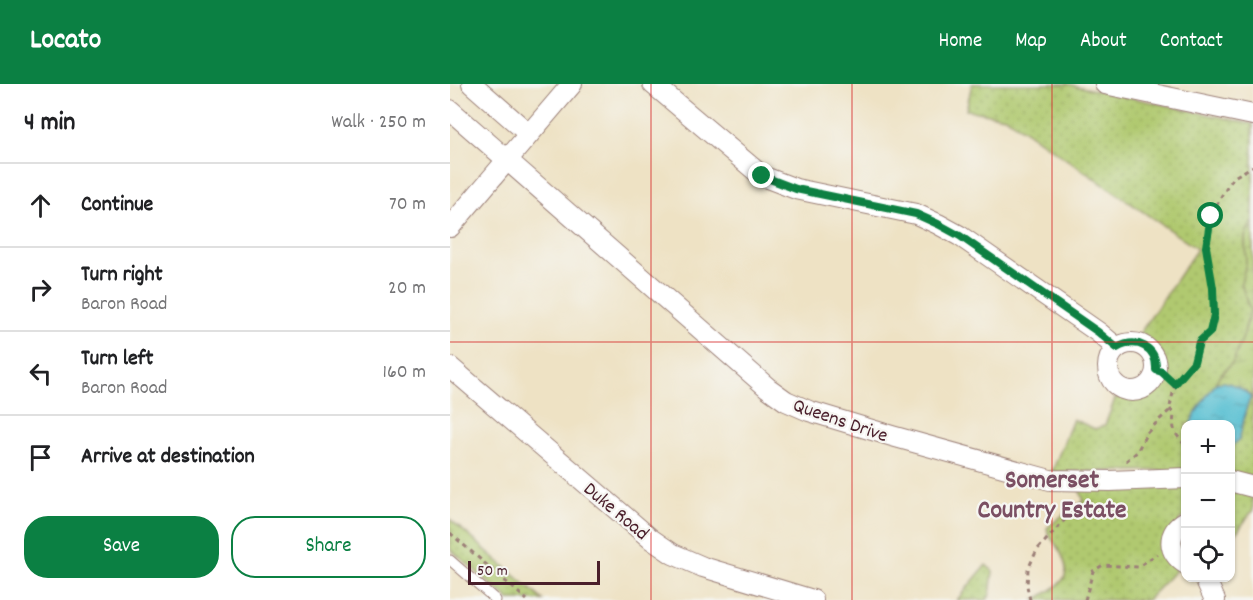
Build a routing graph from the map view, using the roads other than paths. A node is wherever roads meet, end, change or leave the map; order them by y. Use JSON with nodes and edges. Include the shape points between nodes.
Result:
{"nodes":[{"id":1,"x":472,"y":84,"type":"edge"},
{"id":2,"x":572,"y":84,"type":"edge"},
{"id":3,"x":653,"y":84,"type":"edge"},
{"id":4,"x":1105,"y":84,"type":"edge"},
{"id":5,"x":450,"y":110,"type":"edge"},
{"id":6,"x":1253,"y":115,"type":"edge"},
{"id":7,"x":529,"y":134,"type":"junction"},
{"id":8,"x":507,"y":160,"type":"junction"},
{"id":9,"x":450,"y":226,"type":"edge"},
{"id":10,"x":1117,"y":348,"type":"junction"},
{"id":11,"x":450,"y":367,"type":"edge"},
{"id":12,"x":1181,"y":478,"type":"edge"},
{"id":13,"x":1235,"y":482,"type":"edge"},
{"id":14,"x":1253,"y":487,"type":"edge"},
{"id":15,"x":1181,"y":524,"type":"edge"},
{"id":16,"x":450,"y":560,"type":"edge"},
{"id":17,"x":1181,"y":561,"type":"edge"},
{"id":18,"x":1208,"y":582,"type":"edge"},
{"id":19,"x":772,"y":595,"type":"edge"},
{"id":20,"x":496,"y":600,"type":"edge"},
{"id":21,"x":813,"y":600,"type":"edge"},
{"id":22,"x":1215,"y":600,"type":"edge"}],
"edges":[{"from":1,"to":7,"type":"street"},
{"from":2,"to":7,"type":"street"},
{"from":3,"to":10,"type":"street","via":[[762,176],[796,189],[916,214],[938,224]]},
{"from":4,"to":6,"type":"street"},
{"from":5,"to":8,"type":"street","name":"Queens Drive"},
{"from":7,"to":8,"type":"street"},
{"from":8,"to":9,"type":"street"},
{"from":8,"to":12,"type":"street","name":"Queens Drive","via":[[786,401],[892,436],[1050,480]]},
{"from":10,"to":10,"type":"street","via":[[1138,343],[1151,352],[1156,370],[1150,383],[1128,390],[1114,382],[1108,368]]},
{"from":11,"to":19,"type":"street","name":"Duke Road","via":[[658,544],[673,554]]},
{"from":13,"to":14,"type":"street"},
{"from":15,"to":17,"type":"street","via":[[1171,539],[1174,554]]},
{"from":16,"to":20,"type":"lane"},
{"from":18,"to":22,"type":"street"},
{"from":19,"to":21,"type":"street","name":"Duke Road"}]}
